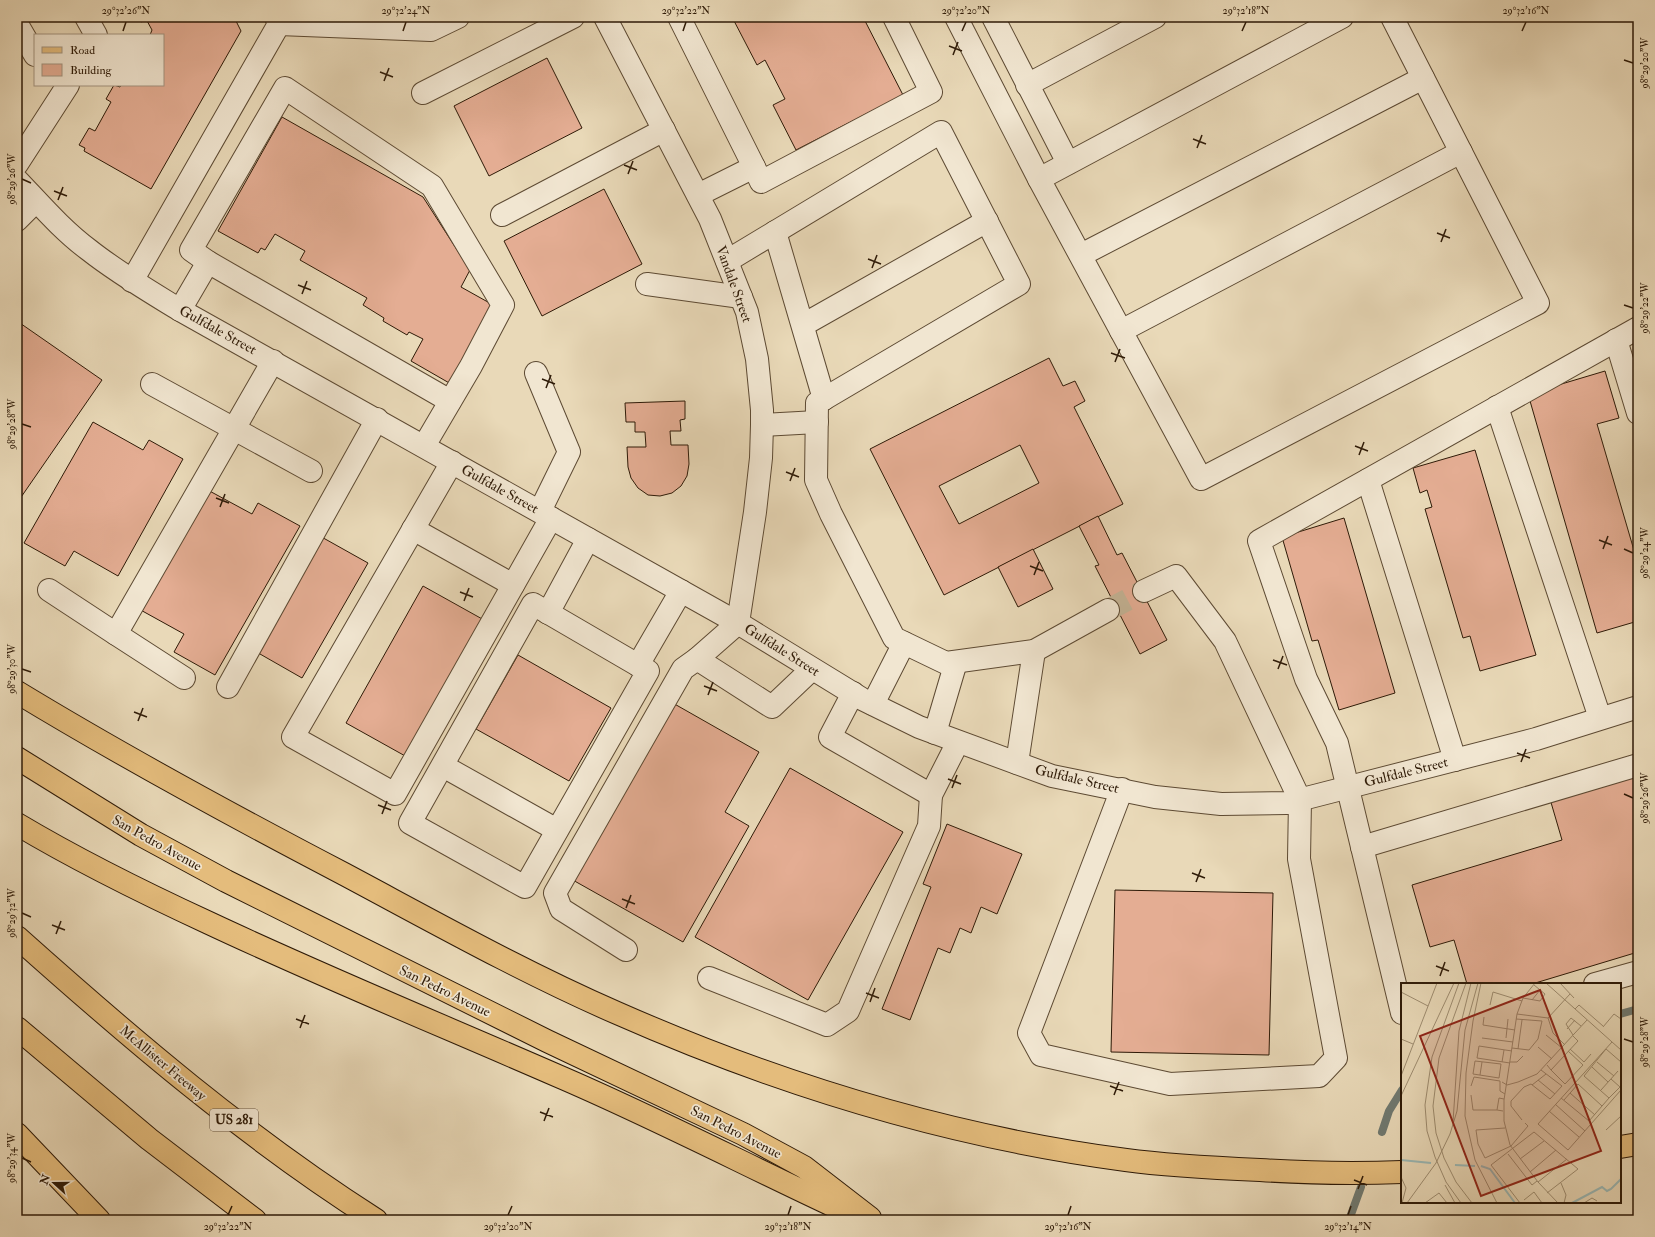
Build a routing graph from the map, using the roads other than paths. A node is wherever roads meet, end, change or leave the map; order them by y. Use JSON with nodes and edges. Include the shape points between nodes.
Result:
{"nodes":[{"id":1,"x":86,"y":17,"type":"edge"},
{"id":2,"x":458,"y":17,"type":"edge"},
{"id":3,"x":573,"y":17,"type":"edge"},
{"id":4,"x":606,"y":17,"type":"edge"},
{"id":5,"x":679,"y":17,"type":"edge"},
{"id":6,"x":894,"y":17,"type":"edge"},
{"id":7,"x":956,"y":17,"type":"edge"},
{"id":8,"x":992,"y":17,"type":"edge"},
{"id":9,"x":1155,"y":17,"type":"edge"},
{"id":10,"x":1342,"y":17,"type":"edge"},
{"id":11,"x":1392,"y":17,"type":"edge"},
{"id":12,"x":277,"y":20,"type":"edge"},
{"id":13,"x":17,"y":24,"type":"edge"},
{"id":14,"x":95,"y":34,"type":"edge"},
{"id":15,"x":34,"y":53,"type":"edge"},
{"id":16,"x":1423,"y":78,"type":"junction"},
{"id":17,"x":1027,"y":85,"type":"junction"},
{"id":18,"x":60,"y":89,"type":"edge"},
{"id":19,"x":423,"y":93,"type":"dead end"},
{"id":20,"x":664,"y":130,"type":"junction"},
{"id":21,"x":1461,"y":152,"type":"junction"},
{"id":22,"x":1068,"y":163,"type":"junction"},
{"id":23,"x":17,"y":164,"type":"edge"},
{"id":24,"x":754,"y":167,"type":"junction"},
{"id":25,"x":1039,"y":179,"type":"junction"},
{"id":26,"x":17,"y":180,"type":"edge"},
{"id":27,"x":698,"y":195,"type":"junction"},
{"id":28,"x":36,"y":201,"type":"junction"},
{"id":29,"x":502,"y":215,"type":"dead end"},
{"id":30,"x":17,"y":220,"type":"edge"},
{"id":31,"x":987,"y":221,"type":"junction"},
{"id":32,"x":776,"y":232,"type":"junction"},
{"id":33,"x":1081,"y":255,"type":"junction"},
{"id":34,"x":727,"y":261,"type":"junction"},
{"id":35,"x":208,"y":262,"type":"junction"},
{"id":36,"x":132,"y":281,"type":"junction"},
{"id":37,"x":647,"y":284,"type":"dead end"},
{"id":38,"x":741,"y":297,"type":"junction"},
{"id":39,"x":180,"y":310,"type":"junction"},
{"id":40,"x":803,"y":325,"type":"junction"},
{"id":41,"x":1638,"y":328,"type":"edge"},
{"id":42,"x":1121,"y":331,"type":"junction"},
{"id":43,"x":1616,"y":340,"type":"junction"},
{"id":44,"x":273,"y":361,"type":"junction"},
{"id":45,"x":536,"y":373,"type":"dead end"},
{"id":46,"x":152,"y":384,"type":"dead end"},
{"id":47,"x":824,"y":399,"type":"junction"},
{"id":48,"x":450,"y":401,"type":"junction"},
{"id":49,"x":1497,"y":407,"type":"junction"},
{"id":50,"x":1638,"y":413,"type":"edge"},
{"id":51,"x":377,"y":419,"type":"junction"},
{"id":52,"x":817,"y":422,"type":"junction"},
{"id":53,"x":762,"y":425,"type":"junction"},
{"id":54,"x":234,"y":429,"type":"junction"},
{"id":55,"x":424,"y":446,"type":"junction"},
{"id":56,"x":452,"y":462,"type":"junction"},
{"id":57,"x":312,"y":471,"type":"dead end"},
{"id":58,"x":1368,"y":480,"type":"junction"},
{"id":59,"x":546,"y":515,"type":"junction"},
{"id":60,"x":413,"y":529,"type":"junction"},
{"id":61,"x":588,"y":539,"type":"junction"},
{"id":62,"x":514,"y":585,"type":"junction"},
{"id":63,"x":49,"y":590,"type":"dead end"},
{"id":64,"x":1144,"y":590,"type":"tunnel mouth"},
{"id":65,"x":681,"y":591,"type":"junction"},
{"id":66,"x":1108,"y":610,"type":"tunnel mouth"},
{"id":67,"x":548,"y":613,"type":"junction"},
{"id":68,"x":738,"y":623,"type":"junction"},
{"id":69,"x":116,"y":634,"type":"junction"},
{"id":70,"x":904,"y":643,"type":"junction"},
{"id":71,"x":1034,"y":651,"type":"junction"},
{"id":72,"x":697,"y":659,"type":"junction"},
{"id":73,"x":956,"y":662,"type":"junction"},
{"id":74,"x":638,"y":665,"type":"junction"},
{"id":75,"x":812,"y":669,"type":"junction"},
{"id":76,"x":184,"y":678,"type":"dead end"},
{"id":77,"x":228,"y":687,"type":"dead end"},
{"id":78,"x":17,"y":692,"type":"edge"},
{"id":79,"x":853,"y":693,"type":"junction"},
{"id":80,"x":873,"y":704,"type":"junction"},
{"id":81,"x":1638,"y":707,"type":"edge"},
{"id":82,"x":1600,"y":718,"type":"junction"},
{"id":83,"x":935,"y":733,"type":"junction"},
{"id":84,"x":958,"y":742,"type":"junction"},
{"id":85,"x":17,"y":758,"type":"edge"},
{"id":86,"x":1454,"y":760,"type":"junction"},
{"id":87,"x":1017,"y":763,"type":"junction"},
{"id":88,"x":1638,"y":765,"type":"edge"},
{"id":89,"x":443,"y":766,"type":"junction"},
{"id":90,"x":1348,"y":787,"type":"junction"},
{"id":91,"x":1122,"y":789,"type":"junction"},
{"id":92,"x":931,"y":795,"type":"junction"},
{"id":93,"x":1300,"y":800,"type":"junction"},
{"id":94,"x":17,"y":824,"type":"edge"},
{"id":95,"x":557,"y":830,"type":"junction"},
{"id":96,"x":1362,"y":847,"type":"junction"},
{"id":97,"x":17,"y":937,"type":"edge"},
{"id":98,"x":626,"y":950,"type":"dead end"},
{"id":99,"x":1638,"y":972,"type":"edge"},
{"id":100,"x":709,"y":978,"type":"dead end"},
{"id":101,"x":1599,"y":983,"type":"edge"},
{"id":102,"x":1401,"y":1009,"type":"edge"},
{"id":103,"x":17,"y":1028,"type":"edge"},
{"id":104,"x":17,"y":1134,"type":"edge"},
{"id":105,"x":1638,"y":1144,"type":"edge"},
{"id":106,"x":1621,"y":1147,"type":"edge"},
{"id":107,"x":1401,"y":1172,"type":"edge"},
{"id":108,"x":99,"y":1220,"type":"edge"},
{"id":109,"x":255,"y":1220,"type":"edge"},
{"id":110,"x":376,"y":1220,"type":"edge"},
{"id":111,"x":864,"y":1220,"type":"edge"},
{"id":112,"x":873,"y":1220,"type":"edge"}],
"edges":[{"from":1,"to":14,"type":"street"},
{"from":2,"to":12,"type":"street","via":[[431,30]]},
{"from":3,"to":19,"type":"street"},
{"from":4,"to":20,"type":"street","name":"Vandale Street"},
{"from":5,"to":24,"type":"street"},
{"from":6,"to":24,"type":"street","via":[[931,92],[761,182]]},
{"from":7,"to":25,"type":"street"},
{"from":8,"to":17,"type":"street"},
{"from":9,"to":17,"type":"street"},
{"from":10,"to":22,"type":"street"},
{"from":11,"to":16,"type":"street"},
{"from":12,"to":36,"type":"street"},
{"from":13,"to":15,"type":"street"},
{"from":16,"to":21,"type":"street"},
{"from":16,"to":33,"type":"street"},
{"from":17,"to":22,"type":"street"},
{"from":18,"to":23,"type":"street"},
{"from":20,"to":27,"type":"street","name":"Vandale Street"},
{"from":20,"to":29,"type":"street"},
{"from":21,"to":42,"type":"street"},
{"from":21,"to":42,"type":"street","via":[[1538,303],[1201,479]]},
{"from":22,"to":25,"type":"street"},
{"from":24,"to":27,"type":"street"},
{"from":25,"to":33,"type":"street"},
{"from":26,"to":28,"type":"street","name":"Gulfdale Street"},
{"from":27,"to":34,"type":"street","name":"Vandale Street"},
{"from":28,"to":30,"type":"street"},
{"from":28,"to":36,"type":"street","name":"Gulfdale Street","via":[[88,250]]},
{"from":31,"to":32,"type":"street","via":[[941,132]]},
{"from":31,"to":40,"type":"street"},
{"from":31,"to":47,"type":"street","via":[[1019,284]]},
{"from":32,"to":34,"type":"street"},
{"from":32,"to":40,"type":"street"},
{"from":33,"to":42,"type":"street"},
{"from":34,"to":38,"type":"street","name":"Vandale Street"},
{"from":35,"to":39,"type":"street"},
{"from":35,"to":48,"type":"street"},
{"from":35,"to":48,"type":"street","via":[[191,250],[285,88],[432,186],[503,305]]},
{"from":36,"to":39,"type":"street","name":"Gulfdale Street"},
{"from":37,"to":38,"type":"street"},
{"from":38,"to":53,"type":"street","name":"Vandale Street","via":[[747,312],[757,359]]},
{"from":39,"to":44,"type":"street","name":"Gulfdale Street"},
{"from":40,"to":47,"type":"street"},
{"from":41,"to":43,"type":"street"},
{"from":43,"to":49,"type":"street"},
{"from":43,"to":50,"type":"street"},
{"from":44,"to":51,"type":"street","name":"Gulfdale Street"},
{"from":44,"to":54,"type":"street"},
{"from":45,"to":59,"type":"street","via":[[569,452]]},
{"from":46,"to":54,"type":"street"},
{"from":47,"to":52,"type":"street","via":[[817,404]]},
{"from":48,"to":55,"type":"street"},
{"from":49,"to":58,"type":"street"},
{"from":49,"to":82,"type":"street"},
{"from":51,"to":55,"type":"street","name":"Gulfdale Street"},
{"from":51,"to":77,"type":"street"},
{"from":52,"to":53,"type":"street"},
{"from":52,"to":70,"type":"street","via":[[816,480],[894,638]]},
{"from":53,"to":68,"type":"street","name":"Vandale Street","via":[[755,512]]},
{"from":54,"to":57,"type":"street"},
{"from":54,"to":69,"type":"street"},
{"from":55,"to":56,"type":"street","name":"Gulfdale Street"},
{"from":56,"to":59,"type":"street","name":"Gulfdale Street"},
{"from":56,"to":60,"type":"street"},
{"from":58,"to":86,"type":"street"},
{"from":58,"to":90,"type":"street","via":[[1260,541],[1306,680],[1337,743]]},
{"from":59,"to":61,"type":"street","name":"Gulfdale Street"},
{"from":59,"to":62,"type":"street"},
{"from":60,"to":62,"type":"street"},
{"from":60,"to":62,"type":"street","via":[[293,738],[395,794]]},
{"from":61,"to":65,"type":"street","name":"Gulfdale Street"},
{"from":61,"to":67,"type":"street"},
{"from":63,"to":69,"type":"street"},
{"from":64,"to":93,"type":"street","via":[[1176,576],[1224,641]]},
{"from":65,"to":68,"type":"street","name":"Gulfdale Street"},
{"from":65,"to":74,"type":"street"},
{"from":66,"to":71,"type":"street"},
{"from":67,"to":74,"type":"street"},
{"from":67,"to":89,"type":"street","via":[[533,604]]},
{"from":68,"to":72,"type":"street"},
{"from":68,"to":75,"type":"street","name":"Gulfdale Street"},
{"from":69,"to":76,"type":"street"},
{"from":70,"to":73,"type":"street","via":[[946,663]]},
{"from":70,"to":80,"type":"street"},
{"from":71,"to":73,"type":"street"},
{"from":71,"to":87,"type":"street"},
{"from":72,"to":75,"type":"street","via":[[772,707]]},
{"from":72,"to":98,"type":"street","via":[[683,669],[555,893],[561,909]]},
{"from":73,"to":83,"type":"street"},
{"from":74,"to":95,"type":"street","via":[[648,671]]},
{"from":75,"to":79,"type":"street","name":"Gulfdale Street"},
{"from":78,"to":107,"type":"main road","via":[[192,793],[487,951],[616,1013],[695,1046],[765,1071],[919,1119],[1091,1155],[1207,1168],[1302,1172]]},
{"from":79,"to":80,"type":"street","name":"Gulfdale Street"},
{"from":79,"to":92,"type":"street","via":[[830,737]]},
{"from":80,"to":83,"type":"street","name":"Gulfdale Street"},
{"from":81,"to":82,"type":"street","name":"Gulfdale Street"},
{"from":82,"to":86,"type":"street","name":"Gulfdale Street","via":[[1536,739]]},
{"from":83,"to":84,"type":"street","name":"Gulfdale Street"},
{"from":84,"to":87,"type":"street","name":"Gulfdale Street"},
{"from":84,"to":92,"type":"street"},
{"from":85,"to":112,"type":"main road","name":"San Pedro Avenue","via":[[141,835],[226,881],[547,1041],[743,1134],[804,1167]]},
{"from":86,"to":90,"type":"street","name":"Gulfdale Street"},
{"from":87,"to":91,"type":"street","name":"Gulfdale Street","via":[[1052,776]]},
{"from":88,"to":96,"type":"street"},
{"from":89,"to":95,"type":"street"},
{"from":89,"to":95,"type":"street","via":[[410,823],[417,827],[524,887]]},
{"from":90,"to":93,"type":"street","name":"Gulfdale Street"},
{"from":90,"to":96,"type":"street"},
{"from":91,"to":93,"type":"street","name":"Gulfdale Street","via":[[1155,797],[1221,804],[1287,803]]},
{"from":91,"to":93,"type":"street","via":[[1029,1033],[1041,1055],[1170,1084],[1319,1076],[1336,1058],[1299,859]]},
{"from":92,"to":100,"type":"street","via":[[929,826],[848,1011],[827,1025]]},
{"from":94,"to":111,"type":"main road","via":[[148,895],[368,996],[606,1097]]},
{"from":96,"to":102,"type":"street"},
{"from":97,"to":110,"type":"main road","name":"McAllister Freeway","number":"US 281","via":[[139,1044],[221,1111],[305,1173]]},
{"from":99,"to":101,"type":"street"},
{"from":103,"to":109,"type":"main road","via":[[149,1139]]},
{"from":104,"to":108,"type":"main road"},
{"from":105,"to":106,"type":"main road"}]}
